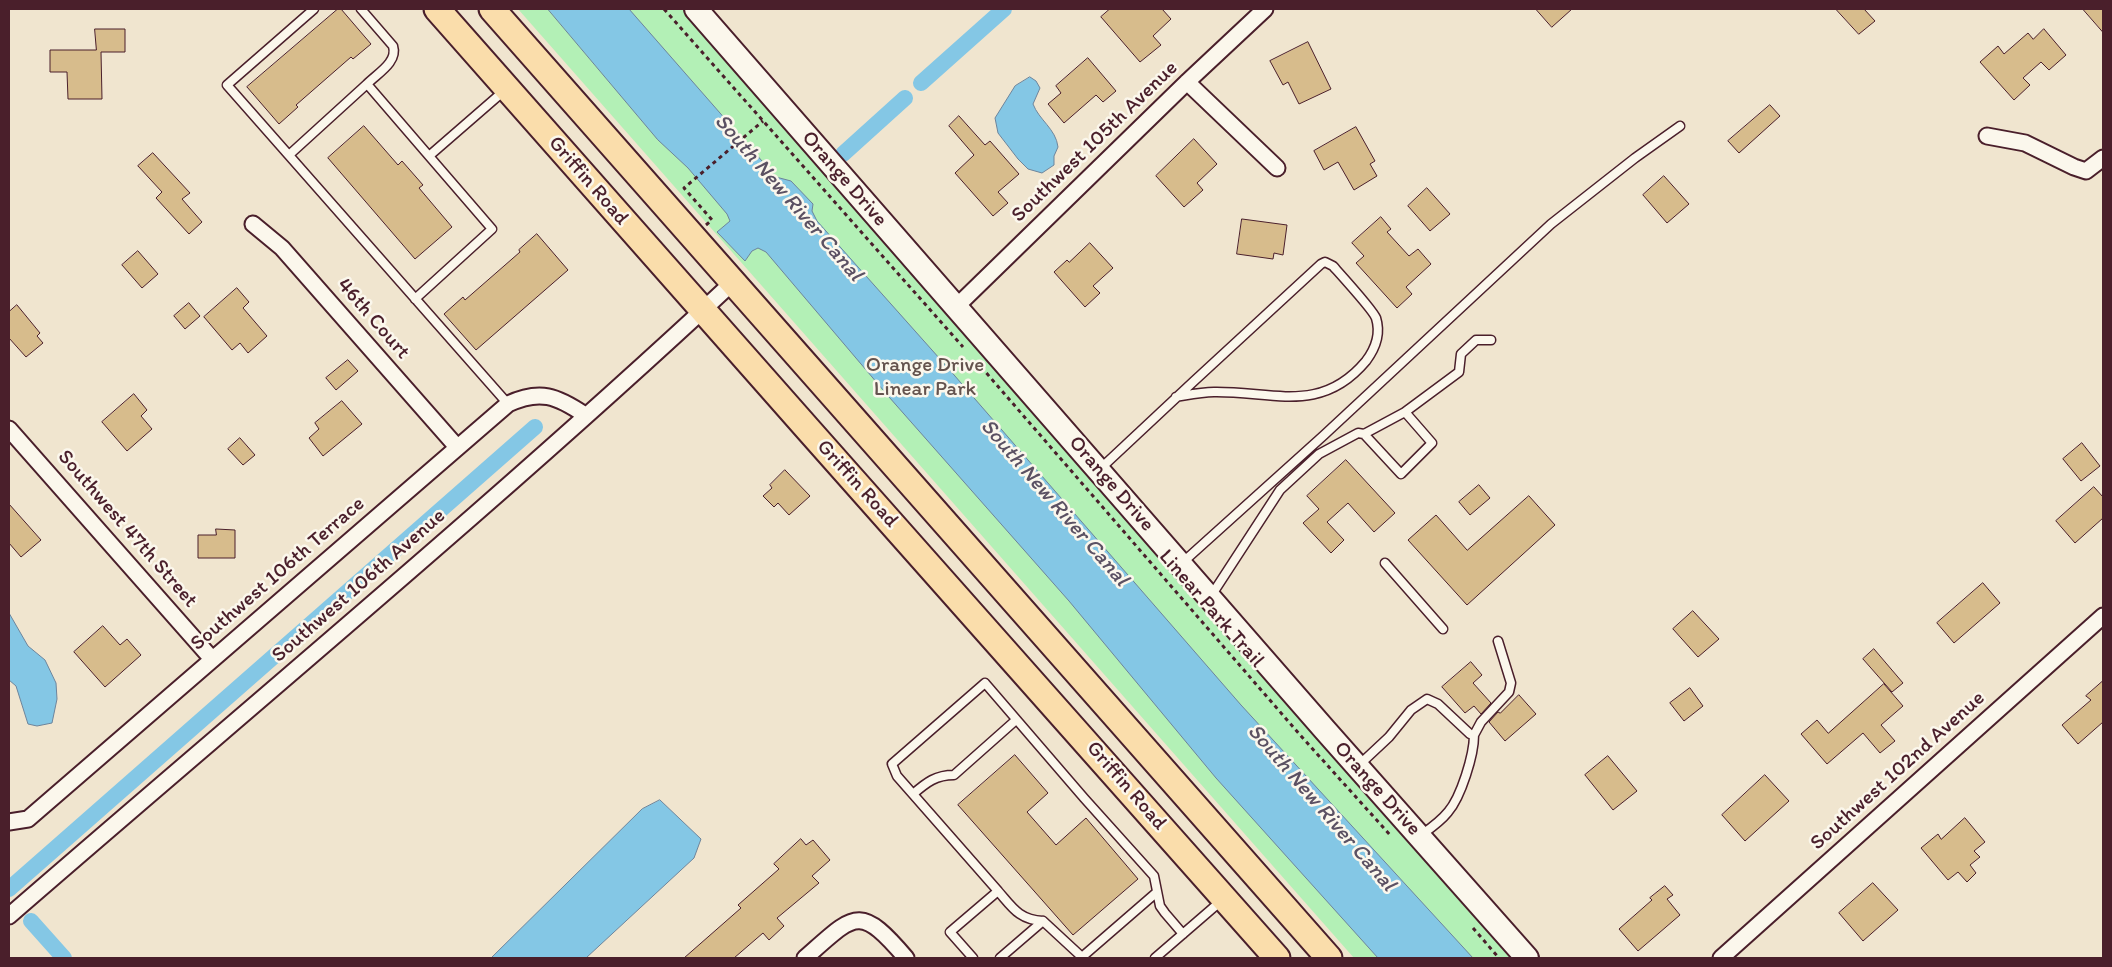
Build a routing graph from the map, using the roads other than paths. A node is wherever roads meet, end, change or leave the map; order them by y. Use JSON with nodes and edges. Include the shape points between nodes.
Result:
{"nodes":[{"id":1,"x":314,"y":9,"type":"edge"},
{"id":2,"x":361,"y":9,"type":"edge"},
{"id":3,"x":437,"y":9,"type":"edge"},
{"id":4,"x":492,"y":9,"type":"edge"},
{"id":5,"x":696,"y":9,"type":"edge"},
{"id":6,"x":1265,"y":9,"type":"edge"},
{"id":7,"x":1187,"y":82,"type":"junction"},
{"id":8,"x":367,"y":84,"type":"junction"},
{"id":9,"x":506,"y":88,"type":"junction"},
{"id":10,"x":1680,"y":126,"type":"dead end"},
{"id":11,"x":1987,"y":136,"type":"dead end"},
{"id":12,"x":289,"y":155,"type":"junction"},
{"id":13,"x":429,"y":156,"type":"junction"},
{"id":14,"x":2103,"y":158,"type":"edge"},
{"id":15,"x":1277,"y":168,"type":"dead end"},
{"id":16,"x":253,"y":224,"type":"dead end"},
{"id":17,"x":732,"y":283,"type":"junction"},
{"id":18,"x":415,"y":299,"type":"junction"},
{"id":19,"x":956,"y":307,"type":"junction"},
{"id":20,"x":702,"y":311,"type":"junction"},
{"id":21,"x":1491,"y":340,"type":"dead end"},
{"id":22,"x":1176,"y":397,"type":"junction"},
{"id":23,"x":508,"y":404,"type":"junction"},
{"id":24,"x":1405,"y":412,"type":"junction"},
{"id":25,"x":585,"y":415,"type":"junction"},
{"id":26,"x":9,"y":429,"type":"edge"},
{"id":27,"x":1364,"y":434,"type":"junction"},
{"id":28,"x":458,"y":447,"type":"junction"},
{"id":29,"x":1099,"y":470,"type":"junction"},
{"id":30,"x":1385,"y":563,"type":"dead end"},
{"id":31,"x":1181,"y":564,"type":"junction"},
{"id":32,"x":1209,"y":597,"type":"junction"},
{"id":33,"x":2103,"y":616,"type":"edge"},
{"id":34,"x":1443,"y":629,"type":"dead end"},
{"id":35,"x":1498,"y":641,"type":"dead end"},
{"id":36,"x":212,"y":659,"type":"junction"},
{"id":37,"x":1016,"y":720,"type":"junction"},
{"id":38,"x":1474,"y":735,"type":"junction"},
{"id":39,"x":1357,"y":766,"type":"junction"},
{"id":40,"x":913,"y":794,"type":"junction"},
{"id":41,"x":9,"y":822,"type":"edge"},
{"id":42,"x":1419,"y":836,"type":"junction"},
{"id":43,"x":998,"y":891,"type":"junction"},
{"id":44,"x":1156,"y":892,"type":"junction"},
{"id":45,"x":1225,"y":898,"type":"junction"},
{"id":46,"x":9,"y":916,"type":"edge"},
{"id":47,"x":1043,"y":921,"type":"junction"},
{"id":48,"x":1183,"y":934,"type":"junction"},
{"id":49,"x":805,"y":958,"type":"edge"},
{"id":50,"x":906,"y":958,"type":"edge"},
{"id":51,"x":973,"y":958,"type":"edge"},
{"id":52,"x":1000,"y":958,"type":"edge"},
{"id":53,"x":1083,"y":958,"type":"edge"},
{"id":54,"x":1155,"y":958,"type":"edge"},
{"id":55,"x":1277,"y":958,"type":"edge"},
{"id":56,"x":1330,"y":958,"type":"edge"},
{"id":57,"x":1527,"y":958,"type":"edge"},
{"id":58,"x":1721,"y":958,"type":"edge"}],
"edges":[{"from":1,"to":12,"type":"lane","via":[[228,86]]},
{"from":2,"to":8,"type":"lane","via":[[395,52],[393,60]]},
{"from":3,"to":9,"type":"main road","name":"Griffin Road"},
{"from":4,"to":17,"type":"main road","name":"Griffin Road"},
{"from":5,"to":19,"type":"street","name":"Orange Drive"},
{"from":6,"to":7,"type":"street","name":"Southwest 105th Avenue"},
{"from":7,"to":15,"type":"street"},
{"from":7,"to":19,"type":"street","name":"Southwest 105th Avenue"},
{"from":8,"to":12,"type":"lane"},
{"from":8,"to":13,"type":"lane"},
{"from":9,"to":13,"type":"lane"},
{"from":9,"to":20,"type":"main road","name":"Griffin Road"},
{"from":10,"to":31,"type":"lane","via":[[1551,224],[1324,436]]},
{"from":11,"to":14,"type":"street","via":[[2025,143],[2086,171]]},
{"from":12,"to":18,"type":"lane"},
{"from":13,"to":18,"type":"lane","via":[[492,229]]},
{"from":16,"to":28,"type":"street","name":"46th Court","via":[[282,248]]},
{"from":17,"to":20,"type":"street","name":"Southwest 106th Avenue"},
{"from":17,"to":56,"type":"main road","name":"Griffin Road"},
{"from":18,"to":23,"type":"lane"},
{"from":19,"to":29,"type":"street","name":"Orange Drive"},
{"from":20,"to":25,"type":"street","name":"Southwest 106th Avenue"},
{"from":20,"to":45,"type":"main road","name":"Griffin Road"},
{"from":21,"to":24,"type":"lane","via":[[1476,340],[1461,354],[1459,372]]},
{"from":22,"to":22,"type":"lane","via":[[1212,392],[1292,398],[1320,393],[1344,380],[1373,352],[1376,317],[1333,266],[1325,262]]},
{"from":22,"to":29,"type":"lane"},
{"from":23,"to":25,"type":"street","name":"Southwest 106th Terrace","via":[[534,395],[549,396]]},
{"from":23,"to":28,"type":"street","name":"Southwest 106th Terrace"},
{"from":24,"to":27,"type":"lane"},
{"from":24,"to":27,"type":"lane","via":[[1432,444],[1400,474]]},
{"from":25,"to":46,"type":"street","name":"Southwest 106th Avenue","via":[[296,670]]},
{"from":26,"to":36,"type":"street","name":"Southwest 47th Street"},
{"from":27,"to":32,"type":"lane","via":[[1358,433],[1319,454],[1280,490]]},
{"from":28,"to":36,"type":"street","name":"Southwest 106th Terrace"},
{"from":29,"to":31,"type":"street","name":"Orange Drive"},
{"from":30,"to":34,"type":"lane"},
{"from":31,"to":32,"type":"street","name":"Orange Drive"},
{"from":32,"to":39,"type":"street","name":"Orange Drive"},
{"from":33,"to":58,"type":"street","name":"Southwest 102nd Avenue"},
{"from":35,"to":38,"type":"lane","via":[[1511,683],[1509,692],[1481,722]]},
{"from":36,"to":41,"type":"street","name":"Southwest 106th Terrace","via":[[28,819]]},
{"from":37,"to":40,"type":"lane","via":[[954,775],[930,780]]},
{"from":37,"to":40,"type":"lane","via":[[985,683],[892,764],[897,776]]},
{"from":37,"to":44,"type":"lane","via":[[1154,876]]},
{"from":38,"to":39,"type":"lane","via":[[1428,699],[1411,710],[1389,737]]},
{"from":38,"to":42,"type":"lane","via":[[1474,745],[1456,798],[1442,819]]},
{"from":39,"to":42,"type":"street","name":"Orange Drive"},
{"from":40,"to":43,"type":"lane"},
{"from":42,"to":57,"type":"street","name":"Orange Drive"},
{"from":43,"to":47,"type":"lane","via":[[1017,913],[1029,921]]},
{"from":43,"to":51,"type":"lane","via":[[950,932]]},
{"from":44,"to":48,"type":"lane","via":[[1165,914]]},
{"from":44,"to":53,"type":"lane"},
{"from":45,"to":48,"type":"lane"},
{"from":45,"to":55,"type":"main road","name":"Griffin Road"},
{"from":47,"to":52,"type":"lane"},
{"from":47,"to":53,"type":"lane"},
{"from":48,"to":54,"type":"lane"},
{"from":49,"to":50,"type":"street","via":[[860,914]]}]}
